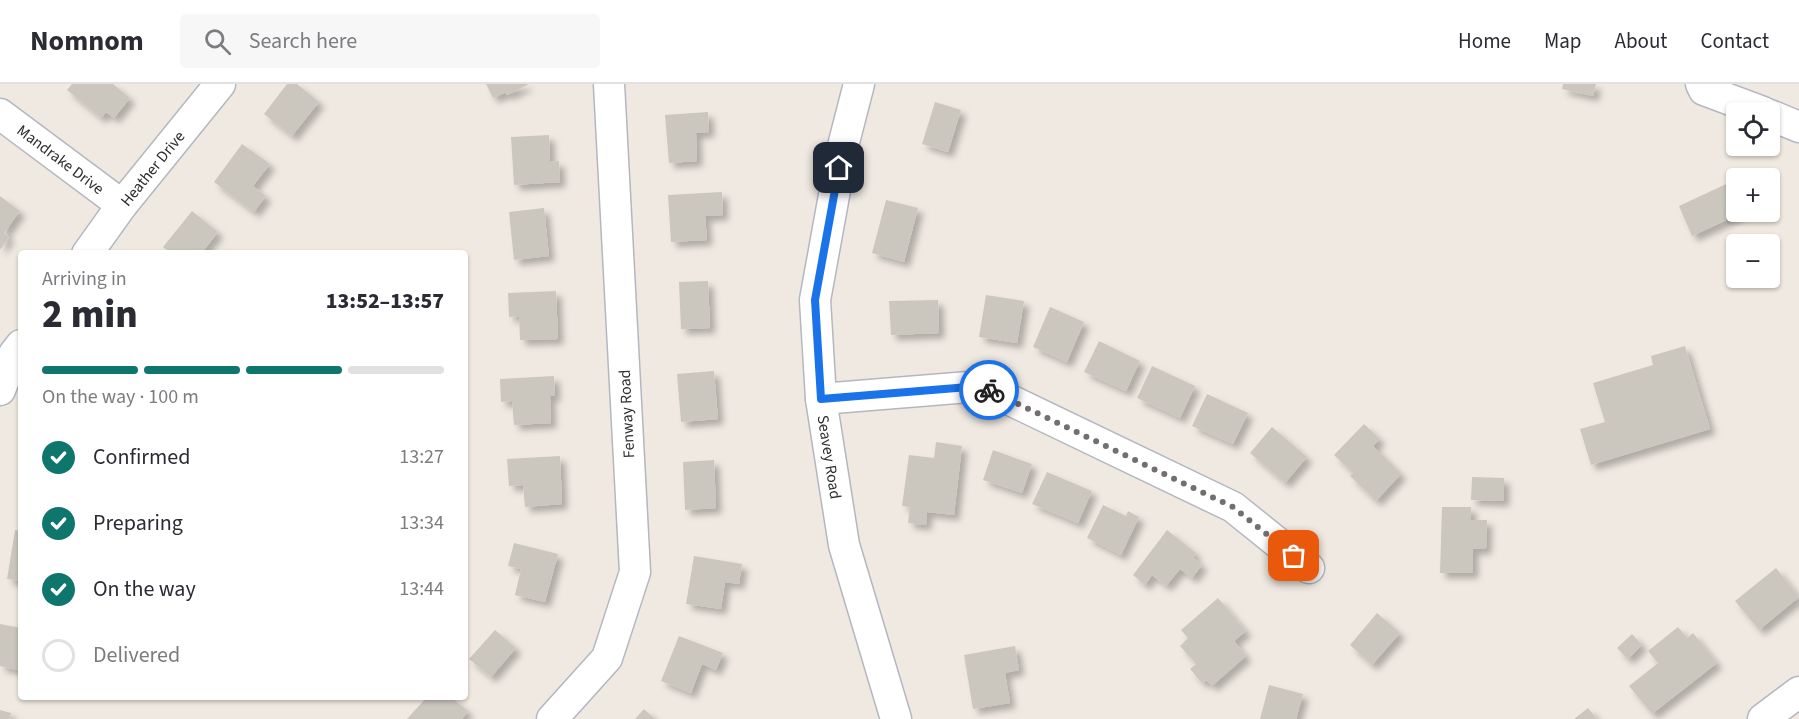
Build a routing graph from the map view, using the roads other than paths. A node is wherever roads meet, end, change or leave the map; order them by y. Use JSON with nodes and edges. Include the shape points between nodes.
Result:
{"nodes":[{"id":1,"x":220,"y":84,"type":"edge"},
{"id":2,"x":609,"y":84,"type":"edge"},
{"id":3,"x":860,"y":84,"type":"edge"},
{"id":4,"x":1704,"y":86,"type":"edge"},
{"id":5,"x":1740,"y":102,"type":"edge"},
{"id":6,"x":0,"y":114,"type":"edge"},
{"id":7,"x":1780,"y":119,"type":"edge"},
{"id":8,"x":1799,"y":127,"type":"edge"},
{"id":9,"x":122,"y":205,"type":"junction"},
{"id":10,"x":90,"y":250,"type":"edge"},
{"id":11,"x":18,"y":349,"type":"edge"},
{"id":12,"x":0,"y":390,"type":"edge"},
{"id":13,"x":821,"y":399,"type":"junction"},
{"id":14,"x":1309,"y":568,"type":"dead end"},
{"id":15,"x":1799,"y":692,"type":"edge"},
{"id":16,"x":552,"y":719,"type":"edge"},
{"id":17,"x":896,"y":719,"type":"edge"},
{"id":18,"x":1763,"y":719,"type":"edge"}],
"edges":[{"from":1,"to":9,"type":"street","name":"Heather Drive"},
{"from":2,"to":16,"type":"street","name":"Fenway Road","via":[[635,572],[607,658]]},
{"from":3,"to":13,"type":"street","name":"Seavey Road","via":[[843,146],[815,300]]},
{"from":4,"to":5,"type":"street"},
{"from":6,"to":9,"type":"street","name":"Mandrake Drive"},
{"from":7,"to":8,"type":"street"},
{"from":9,"to":10,"type":"street","name":"Heather Drive"},
{"from":11,"to":12,"type":"street"},
{"from":13,"to":14,"type":"street","via":[[981,386],[1233,507]]},
{"from":13,"to":17,"type":"street","name":"Seavey Road","via":[[844,545]]},
{"from":15,"to":18,"type":"street"}]}
